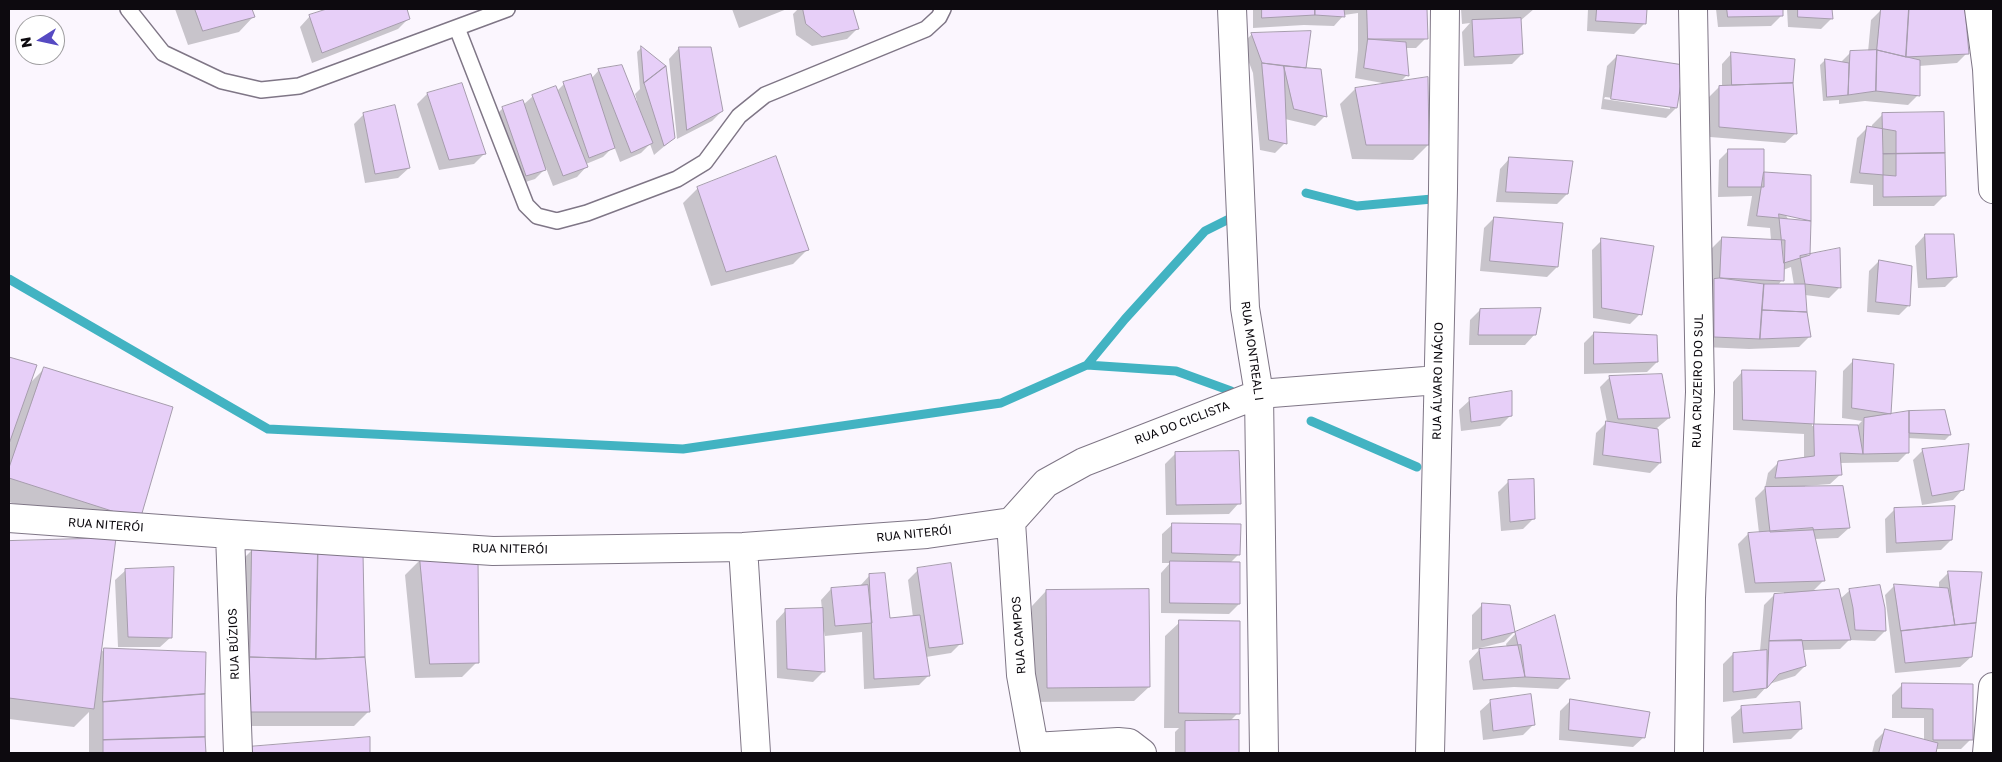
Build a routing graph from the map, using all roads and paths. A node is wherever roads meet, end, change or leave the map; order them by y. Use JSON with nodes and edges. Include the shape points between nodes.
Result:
{"nodes":[{"id":1,"x":128,"y":9,"type":"edge"},
{"id":2,"x":507,"y":9,"type":"edge"},
{"id":3,"x":943,"y":9,"type":"edge"},
{"id":4,"x":1232,"y":9,"type":"edge"},
{"id":5,"x":1445,"y":9,"type":"edge"},
{"id":6,"x":1693,"y":9,"type":"edge"},
{"id":7,"x":1979,"y":9,"type":"edge"},
{"id":8,"x":458,"y":28,"type":"junction"},
{"id":9,"x":1993,"y":189,"type":"edge"},
{"id":10,"x":1438,"y":380,"type":"junction"},
{"id":11,"x":1259,"y":394,"type":"junction"},
{"id":12,"x":9,"y":518,"type":"edge"},
{"id":13,"x":1011,"y":522,"type":"junction"},
{"id":14,"x":230,"y":534,"type":"junction"},
{"id":15,"x":743,"y":547,"type":"junction"},
{"id":16,"x":1993,"y":687,"type":"edge"},
{"id":17,"x":238,"y":753,"type":"edge"},
{"id":18,"x":756,"y":753,"type":"edge"},
{"id":19,"x":1142,"y":753,"type":"edge"},
{"id":20,"x":1264,"y":753,"type":"edge"},
{"id":21,"x":1430,"y":753,"type":"edge"},
{"id":22,"x":1689,"y":753,"type":"edge"},
{"id":23,"x":1987,"y":753,"type":"edge"}],
"edges":[{"from":1,"to":8,"type":"lane","via":[[163,53],[222,81],[261,90],[300,86]]},
{"from":2,"to":8,"type":"lane"},
{"from":3,"to":8,"type":"lane","via":[[926,29],[765,95],[739,116],[705,162],[677,179],[557,221],[537,216],[526,205]]},
{"from":4,"to":11,"type":"street","name":"RUA MONTREAL I","via":[[1245,308]]},
{"from":5,"to":10,"type":"street","name":"RUA ÁLVARO INÁCIO"},
{"from":6,"to":22,"type":"street","name":"RUA CRUZEIRO DO SUL","via":[[1700,392],[1691,598]]},
{"from":7,"to":9,"type":"street","via":[[1987,69]]},
{"from":10,"to":11,"type":"street","name":"RUA DO CICLISTA"},
{"from":10,"to":21,"type":"street","name":"RUA ÁLVARO INÁCIO"},
{"from":11,"to":13,"type":"street","name":"RUA DO CICLISTA","via":[[1084,462],[1046,482]]},
{"from":11,"to":20,"type":"street","name":"RUA MONTREAL I"},
{"from":12,"to":14,"type":"street","name":"RUA NITERÓI"},
{"from":13,"to":15,"type":"street","name":"RUA NITERÓI","via":[[927,534]]},
{"from":13,"to":19,"type":"street","name":"RUA CAMPOS","via":[[1021,675],[1034,747],[1118,742],[1129,743]]},
{"from":14,"to":15,"type":"street","name":"RUA NITERÓI","via":[[493,551]]},
{"from":14,"to":17,"type":"street","name":"RUA BÚZIOS"},
{"from":15,"to":18,"type":"street"},
{"from":16,"to":23,"type":"street"}]}
